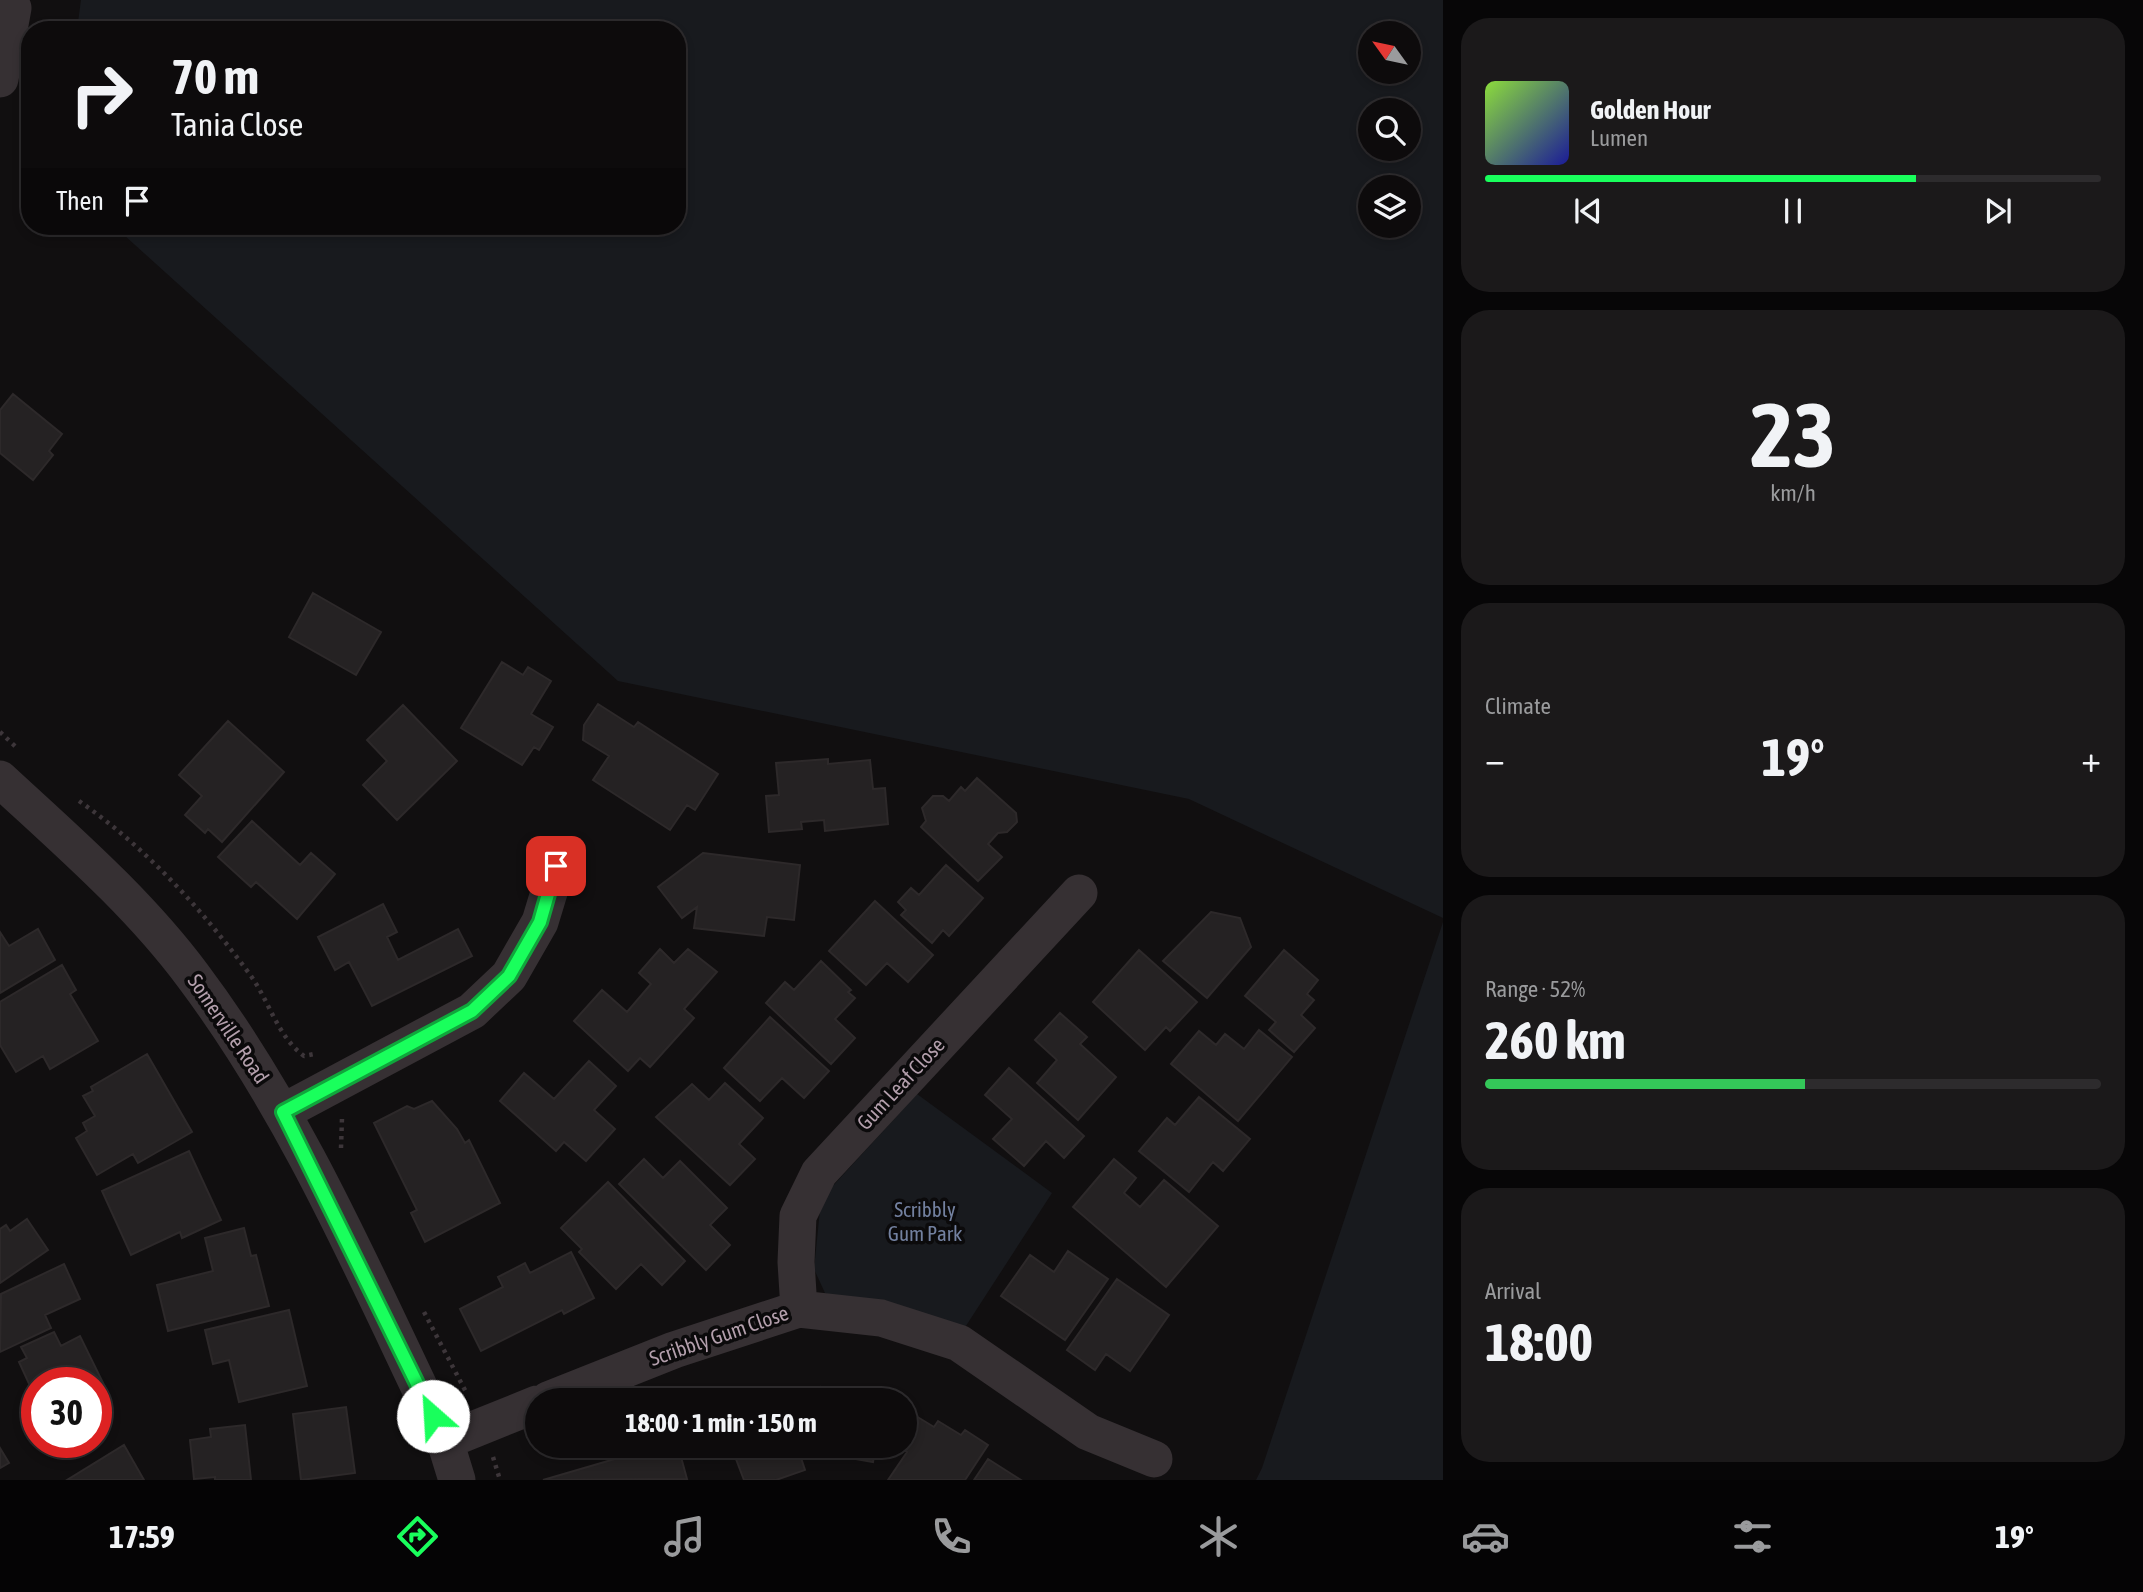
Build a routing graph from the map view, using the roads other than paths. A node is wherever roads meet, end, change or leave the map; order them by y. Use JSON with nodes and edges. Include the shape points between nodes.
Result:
{"nodes":[{"id":1,"x":13,"y":8,"type":"dead end"},
{"id":2,"x":0,"y":79,"type":"edge"},
{"id":3,"x":0,"y":779,"type":"edge"},
{"id":4,"x":556,"y":866,"type":"dead end"},
{"id":5,"x":1079,"y":893,"type":"dead end"},
{"id":6,"x":283,"y":1112,"type":"junction"},
{"id":7,"x":799,"y":1308,"type":"junction"},
{"id":8,"x":578,"y":1388,"type":"edge"},
{"id":9,"x":525,"y":1409,"type":"edge"},
{"id":10,"x":445,"y":1441,"type":"junction"},
{"id":11,"x":1154,"y":1459,"type":"dead end"},
{"id":12,"x":457,"y":1480,"type":"edge"}],
"edges":[{"from":1,"to":2,"type":"street"},
{"from":3,"to":6,"type":"street","name":"Somerville Road","via":[[93,865],[191,973]]},
{"from":4,"to":6,"type":"street","via":[[540,922],[509,976],[472,1011]]},
{"from":5,"to":7,"type":"street","name":"Gum Leaf Close","via":[[819,1173],[798,1216]]},
{"from":6,"to":10,"type":"street","name":"Somerville Road"},
{"from":7,"to":8,"type":"street","name":"Scribbly Gum Close"},
{"from":7,"to":11,"type":"street","name":"Scribbly Gum Close","via":[[881,1318],[959,1343],[1088,1432]]},
{"from":9,"to":10,"type":"street"},
{"from":10,"to":12,"type":"street","name":"Somerville Road"}]}
